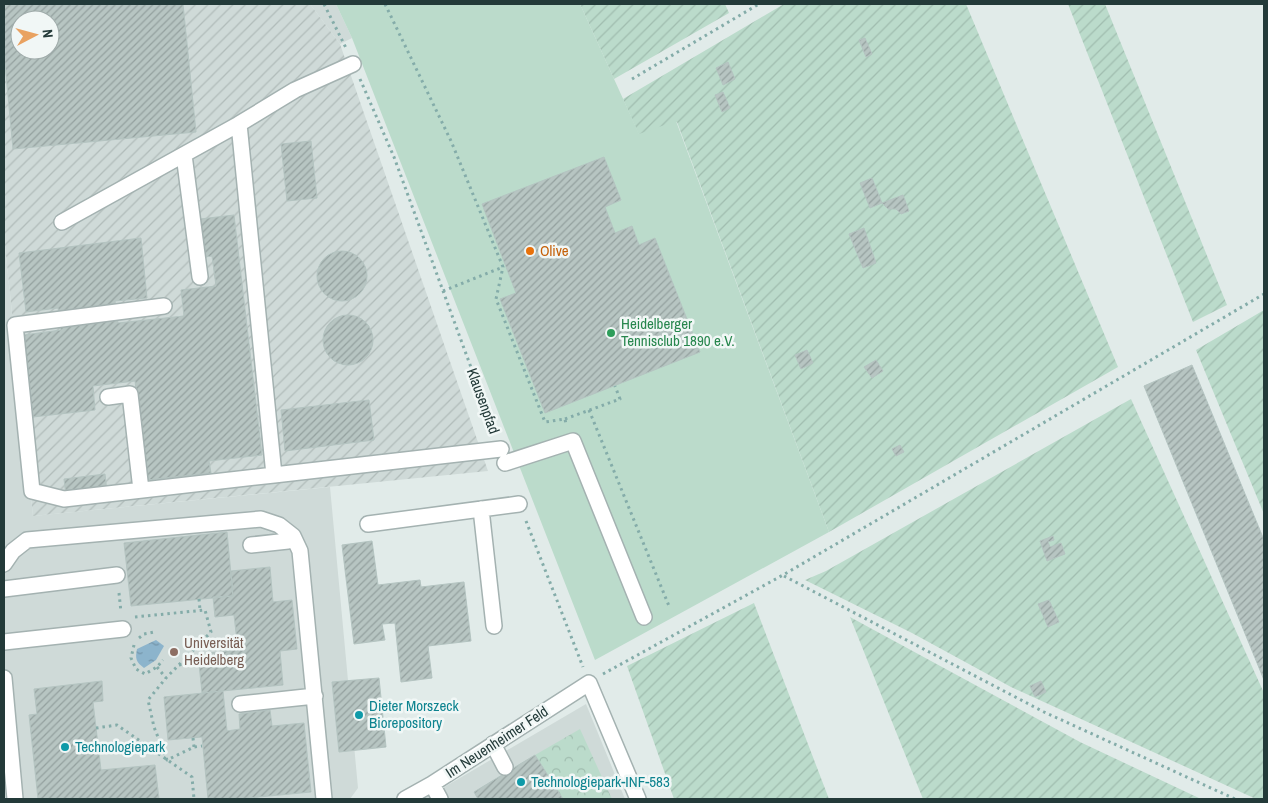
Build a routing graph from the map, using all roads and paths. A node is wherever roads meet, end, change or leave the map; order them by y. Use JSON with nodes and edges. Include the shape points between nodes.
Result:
{"nodes":[{"id":1,"x":324,"y":4,"type":"edge"},
{"id":2,"x":385,"y":4,"type":"edge"},
{"id":3,"x":759,"y":4,"type":"edge"},
{"id":4,"x":353,"y":64,"type":"junction"},
{"id":5,"x":632,"y":79,"type":"dead end"},
{"id":6,"x":239,"y":124,"type":"junction"},
{"id":7,"x":184,"y":155,"type":"junction"},
{"id":8,"x":62,"y":222,"type":"dead end"},
{"id":9,"x":504,"y":267,"type":"junction"},
{"id":10,"x":200,"y":277,"type":"dead end"},
{"id":11,"x":443,"y":291,"type":"junction"},
{"id":12,"x":1264,"y":294,"type":"edge"},
{"id":13,"x":164,"y":306,"type":"dead end"},
{"id":14,"x":615,"y":386,"type":"dead end"},
{"id":15,"x":108,"y":397,"type":"dead end"},
{"id":16,"x":589,"y":410,"type":"junction"},
{"id":17,"x":565,"y":420,"type":"junction"},
{"id":18,"x":573,"y":441,"type":"junction"},
{"id":19,"x":503,"y":456,"type":"junction"},
{"id":20,"x":274,"y":475,"type":"junction"},
{"id":21,"x":141,"y":490,"type":"junction"},
{"id":22,"x":519,"y":504,"type":"joint"},
{"id":23,"x":481,"y":509,"type":"junction"},
{"id":24,"x":368,"y":524,"type":"dead end"},
{"id":25,"x":293,"y":536,"type":"junction"},
{"id":26,"x":250,"y":545,"type":"dead end"},
{"id":27,"x":4,"y":564,"type":"edge"},
{"id":28,"x":117,"y":575,"type":"joint"},
{"id":29,"x":783,"y":576,"type":"junction"},
{"id":30,"x":4,"y":589,"type":"edge"},
{"id":31,"x":199,"y":599,"type":"dead end"},
{"id":32,"x":669,"y":606,"type":"dead end"},
{"id":33,"x":200,"y":610,"type":"junction"},
{"id":34,"x":644,"y":617,"type":"dead end"},
{"id":35,"x":125,"y":622,"type":"junction"},
{"id":36,"x":494,"y":626,"type":"dead end"},
{"id":37,"x":154,"y":632,"type":"dead end"},
{"id":38,"x":203,"y":640,"type":"junction"},
{"id":39,"x":4,"y":642,"type":"edge"},
{"id":40,"x":237,"y":642,"type":"dead end"},
{"id":41,"x":162,"y":660,"type":"dead end"},
{"id":42,"x":199,"y":662,"type":"dead end"},
{"id":43,"x":178,"y":665,"type":"junction"},
{"id":44,"x":157,"y":667,"type":"junction"},
{"id":45,"x":4,"y":678,"type":"edge"},
{"id":46,"x":166,"y":678,"type":"junction"},
{"id":47,"x":589,"y":682,"type":"junction"},
{"id":48,"x":315,"y":696,"type":"junction"},
{"id":49,"x":240,"y":704,"type":"dead end"},
{"id":50,"x":96,"y":728,"type":"dead end"},
{"id":51,"x":193,"y":738,"type":"dead end"},
{"id":52,"x":493,"y":744,"type":"junction"},
{"id":53,"x":202,"y":746,"type":"dead end"},
{"id":54,"x":194,"y":747,"type":"junction"},
{"id":55,"x":167,"y":760,"type":"junction"},
{"id":56,"x":505,"y":767,"type":"dead end"},
{"id":57,"x":432,"y":784,"type":"junction"},
{"id":58,"x":15,"y":799,"type":"edge"},
{"id":59,"x":194,"y":799,"type":"edge"},
{"id":60,"x":324,"y":799,"type":"edge"},
{"id":61,"x":405,"y":799,"type":"edge"},
{"id":62,"x":440,"y":799,"type":"edge"},
{"id":63,"x":638,"y":799,"type":"edge"},
{"id":64,"x":1235,"y":799,"type":"edge"}],
"edges":[{"from":1,"to":4,"type":"path","name":"Klausenpfad"},
{"from":2,"to":9,"type":"path","via":[[450,141]]},
{"from":3,"to":5,"type":"path"},
{"from":4,"to":6,"type":"street","via":[[295,90]]},
{"from":4,"to":11,"type":"path","name":"Klausenpfad","via":[[394,157]]},
{"from":6,"to":7,"type":"street"},
{"from":6,"to":20,"type":"street"},
{"from":7,"to":8,"type":"street"},
{"from":7,"to":10,"type":"street"},
{"from":9,"to":11,"type":"path"},
{"from":9,"to":17,"type":"path","via":[[496,299],[545,422]]},
{"from":11,"to":19,"type":"path","name":"Klausenpfad"},
{"from":12,"to":29,"type":"path"},
{"from":13,"to":21,"type":"street","via":[[16,325],[32,491],[64,498]]},
{"from":14,"to":16,"type":"path","via":[[620,398]]},
{"from":15,"to":21,"type":"street","via":[[130,394]]},
{"from":16,"to":17,"type":"path"},
{"from":16,"to":32,"type":"path"},
{"from":17,"to":18,"type":"path"},
{"from":18,"to":19,"type":"street"},
{"from":18,"to":34,"type":"street"},
{"from":19,"to":20,"type":"street"},
{"from":20,"to":21,"type":"street"},
{"from":22,"to":23,"type":"street"},
{"from":22,"to":47,"type":"path"},
{"from":23,"to":24,"type":"street"},
{"from":23,"to":36,"type":"street"},
{"from":25,"to":26,"type":"street","via":[[288,541]]},
{"from":25,"to":27,"type":"street","via":[[279,525],[261,518],[27,540]]},
{"from":25,"to":48,"type":"street","via":[[300,551]]},
{"from":28,"to":30,"type":"street"},
{"from":28,"to":35,"type":"path"},
{"from":29,"to":47,"type":"path"},
{"from":29,"to":64,"type":"path","via":[[1044,712]]},
{"from":31,"to":33,"type":"path"},
{"from":33,"to":35,"type":"path"},
{"from":33,"to":38,"type":"path","via":[[205,610],[211,632]]},
{"from":35,"to":39,"type":"street"},
{"from":37,"to":44,"type":"path","via":[[144,634],[134,644],[131,658],[136,670],[145,674]]},
{"from":38,"to":40,"type":"path","via":[[214,645]]},
{"from":38,"to":43,"type":"path"},
{"from":41,"to":44,"type":"path"},
{"from":42,"to":43,"type":"path"},
{"from":43,"to":46,"type":"path"},
{"from":44,"to":46,"type":"path"},
{"from":45,"to":58,"type":"street"},
{"from":46,"to":55,"type":"path","via":[[148,700]]},
{"from":47,"to":52,"type":"street","name":"Im Neuenheimer Feld"},
{"from":47,"to":63,"type":"street"},
{"from":48,"to":49,"type":"street"},
{"from":48,"to":60,"type":"street"},
{"from":50,"to":55,"type":"path","via":[[117,725]]},
{"from":51,"to":54,"type":"path"},
{"from":52,"to":56,"type":"street"},
{"from":52,"to":57,"type":"street","name":"Im Neuenheimer Feld"},
{"from":53,"to":54,"type":"path"},
{"from":54,"to":55,"type":"path"},
{"from":55,"to":59,"type":"path","via":[[192,777]]},
{"from":57,"to":61,"type":"street","name":"Im Neuenheimer Feld"},
{"from":57,"to":62,"type":"street"}]}
